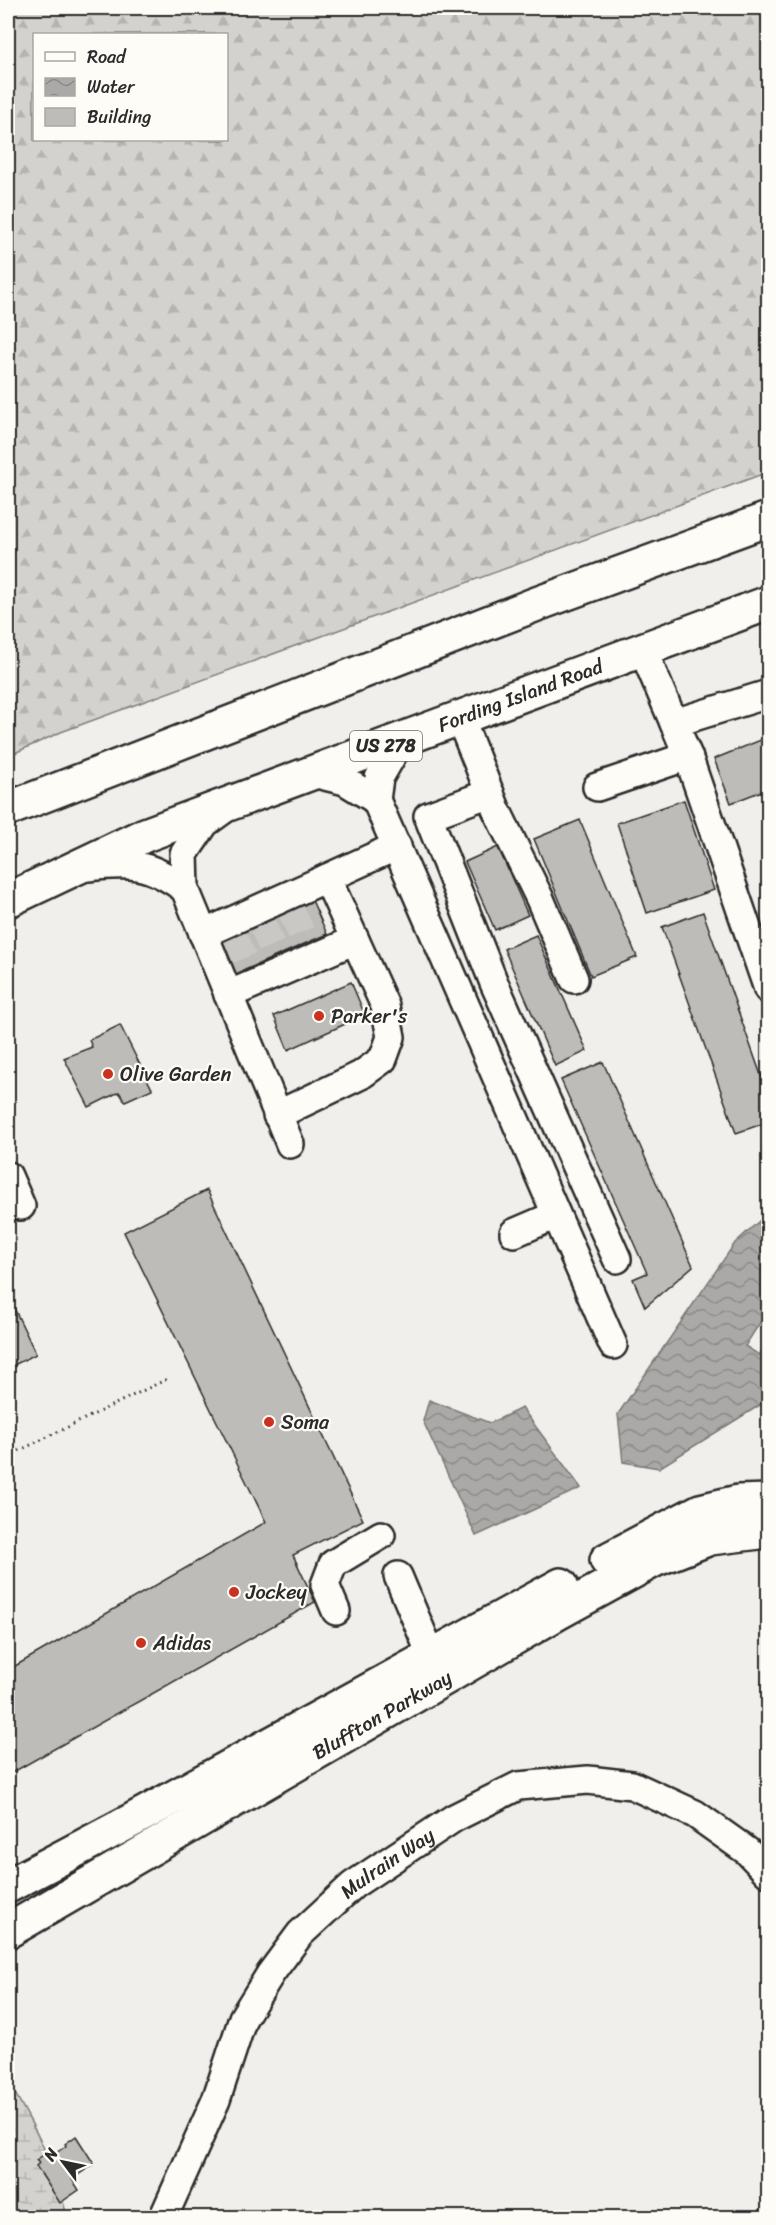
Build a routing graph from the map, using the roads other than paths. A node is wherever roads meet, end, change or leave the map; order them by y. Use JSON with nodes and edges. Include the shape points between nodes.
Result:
{"nodes":[{"id":1,"x":768,"y":519,"type":"edge"},
{"id":2,"x":768,"y":603,"type":"edge"},
{"id":3,"x":643,"y":650,"type":"junction"},
{"id":4,"x":765,"y":695,"type":"dead end"},
{"id":5,"x":460,"y":718,"type":"junction"},
{"id":6,"x":674,"y":723,"type":"junction"},
{"id":7,"x":400,"y":740,"type":"junction"},
{"id":8,"x":688,"y":756,"type":"junction"},
{"id":9,"x":312,"y":773,"type":"junction"},
{"id":10,"x":597,"y":787,"type":"dead end"},
{"id":11,"x":490,"y":794,"type":"junction"},
{"id":12,"x":376,"y":801,"type":"junction"},
{"id":13,"x":235,"y":802,"type":"junction"},
{"id":14,"x":8,"y":808,"type":"edge"},
{"id":15,"x":397,"y":846,"type":"junction"},
{"id":16,"x":74,"y":869,"type":"junction"},
{"id":17,"x":327,"y":878,"type":"junction"},
{"id":18,"x":185,"y":890,"type":"junction"},
{"id":19,"x":8,"y":900,"type":"edge"},
{"id":20,"x":203,"y":934,"type":"junction"},
{"id":21,"x":355,"y":940,"type":"junction"},
{"id":22,"x":574,"y":979,"type":"dead end"},
{"id":23,"x":768,"y":990,"type":"edge"},
{"id":24,"x":228,"y":995,"type":"junction"},
{"id":25,"x":277,"y":1115,"type":"junction"},
{"id":26,"x":290,"y":1144,"type":"dead end"},
{"id":27,"x":8,"y":1176,"type":"edge"},
{"id":28,"x":21,"y":1206,"type":"dead end"},
{"id":29,"x":556,"y":1215,"type":"junction"},
{"id":30,"x":513,"y":1233,"type":"dead end"},
{"id":31,"x":617,"y":1259,"type":"dead end"},
{"id":32,"x":613,"y":1345,"type":"dead end"},
{"id":33,"x":768,"y":1501,"type":"edge"},
{"id":34,"x":768,"y":1531,"type":"edge"},
{"id":35,"x":381,"y":1536,"type":"dead end"},
{"id":36,"x":398,"y":1576,"type":"dead end"},
{"id":37,"x":336,"y":1611,"type":"dead end"},
{"id":38,"x":432,"y":1657,"type":"junction"},
{"id":39,"x":768,"y":1873,"type":"edge"},
{"id":40,"x":8,"y":1886,"type":"edge"},
{"id":41,"x":8,"y":1931,"type":"edge"},
{"id":42,"x":163,"y":2217,"type":"edge"}],
"edges":[{"from":1,"to":14,"type":"main road"},
{"from":2,"to":3,"type":"main road","name":"Fording Island Road","number":"US 278"},
{"from":3,"to":5,"type":"main road","name":"Fording Island Road","number":"US 278"},
{"from":3,"to":6,"type":"street"},
{"from":4,"to":6,"type":"street"},
{"from":5,"to":7,"type":"main road","name":"Fording Island Road","number":"US 278"},
{"from":5,"to":11,"type":"street"},
{"from":6,"to":8,"type":"street"},
{"from":7,"to":9,"type":"main road","name":"Fording Island Road","number":"US 278"},
{"from":7,"to":12,"type":"street","via":[[379,778]]},
{"from":8,"to":10,"type":"street"},
{"from":8,"to":23,"type":"street"},
{"from":9,"to":12,"type":"street","via":[[345,781]]},
{"from":9,"to":13,"type":"main road","name":"Fording Island Road","number":"US 278"},
{"from":11,"to":22,"type":"street"},
{"from":11,"to":31,"type":"street","via":[[428,816],[494,983]]},
{"from":12,"to":15,"type":"street"},
{"from":13,"to":16,"type":"main road","name":"Fording Island Road","number":"US 278","via":[[145,835]]},
{"from":13,"to":18,"type":"street","via":[[205,823],[192,839],[184,854]]},
{"from":15,"to":17,"type":"street"},
{"from":15,"to":29,"type":"street"},
{"from":16,"to":18,"type":"street","via":[[123,863],[157,872]]},
{"from":16,"to":19,"type":"main road","name":"Fording Island Road","number":"US 278"},
{"from":17,"to":20,"type":"street","via":[[287,902],[230,928]]},
{"from":17,"to":21,"type":"street"},
{"from":18,"to":20,"type":"street"},
{"from":20,"to":24,"type":"street"},
{"from":21,"to":24,"type":"street","via":[[309,951],[251,977]]},
{"from":21,"to":25,"type":"street","via":[[386,1006],[391,1036],[384,1059],[361,1075]]},
{"from":24,"to":25,"type":"street"},
{"from":25,"to":26,"type":"street"},
{"from":27,"to":28,"type":"street"},
{"from":29,"to":30,"type":"street"},
{"from":29,"to":32,"type":"street"},
{"from":33,"to":38,"type":"main road","name":"Bluffton Parkway","via":[[738,1502],[700,1511]]},
{"from":34,"to":41,"type":"main road","name":"Bluffton Parkway","via":[[710,1538],[654,1560]]},
{"from":35,"to":37,"type":"street","via":[[333,1564],[325,1585]]},
{"from":36,"to":38,"type":"street"},
{"from":38,"to":40,"type":"main road","name":"Bluffton Parkway"},
{"from":39,"to":42,"type":"street","name":"Mulrain Way","via":[[747,1851],[695,1814],[632,1785],[588,1780],[518,1786],[454,1818],[353,1885],[300,1934],[271,1973],[243,2018],[216,2100]]}]}
